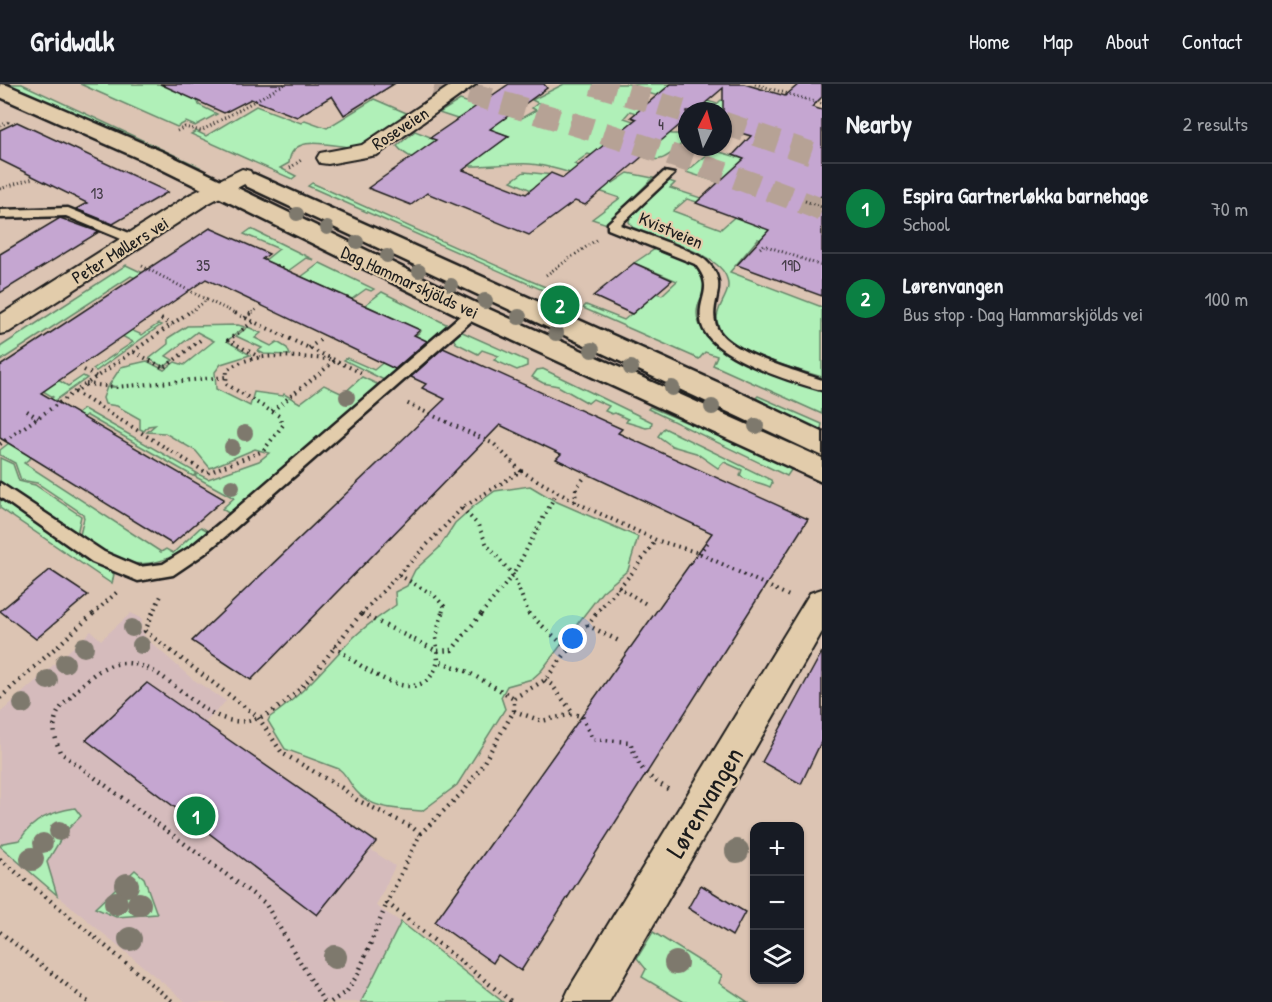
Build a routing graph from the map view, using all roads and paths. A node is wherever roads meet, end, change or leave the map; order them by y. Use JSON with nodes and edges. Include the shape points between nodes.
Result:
{"nodes":[{"id":1,"x":39,"y":84,"type":"edge"},
{"id":2,"x":285,"y":84,"type":"edge"},
{"id":3,"x":466,"y":84,"type":"edge"},
{"id":4,"x":755,"y":84,"type":"edge"},
{"id":5,"x":0,"y":89,"type":"edge"},
{"id":6,"x":822,"y":104,"type":"edge"},
{"id":7,"x":177,"y":131,"type":"dead end"},
{"id":8,"x":328,"y":158,"type":"dead end"},
{"id":9,"x":668,"y":174,"type":"dead end"},
{"id":10,"x":242,"y":176,"type":"junction"},
{"id":11,"x":33,"y":178,"type":"dead end"},
{"id":12,"x":218,"y":188,"type":"junction"},
{"id":13,"x":0,"y":189,"type":"edge"},
{"id":14,"x":805,"y":201,"type":"dead end"},
{"id":15,"x":822,"y":207,"type":"edge"},
{"id":16,"x":0,"y":214,"type":"edge"},
{"id":17,"x":612,"y":226,"type":"junction"},
{"id":18,"x":135,"y":240,"type":"junction"},
{"id":19,"x":760,"y":248,"type":"dead end"},
{"id":20,"x":139,"y":264,"type":"dead end"},
{"id":21,"x":822,"y":266,"type":"edge"},
{"id":22,"x":546,"y":275,"type":"dead end"},
{"id":23,"x":207,"y":300,"type":"junction"},
{"id":24,"x":257,"y":309,"type":"dead end"},
{"id":25,"x":474,"y":312,"type":"junction"},
{"id":26,"x":245,"y":318,"type":"junction"},
{"id":27,"x":161,"y":319,"type":"dead end"},
{"id":28,"x":253,"y":322,"type":"junction"},
{"id":29,"x":172,"y":325,"type":"junction"},
{"id":30,"x":0,"y":326,"type":"edge"},
{"id":31,"x":203,"y":338,"type":"dead end"},
{"id":32,"x":320,"y":340,"type":"dead end"},
{"id":33,"x":309,"y":348,"type":"junction"},
{"id":34,"x":134,"y":351,"type":"junction"},
{"id":35,"x":263,"y":358,"type":"junction"},
{"id":36,"x":333,"y":360,"type":"junction"},
{"id":37,"x":84,"y":370,"type":"dead end"},
{"id":38,"x":97,"y":377,"type":"junction"},
{"id":39,"x":226,"y":377,"type":"junction"},
{"id":40,"x":87,"y":384,"type":"junction"},
{"id":41,"x":822,"y":385,"type":"edge"},
{"id":42,"x":384,"y":388,"type":"junction"},
{"id":43,"x":75,"y":392,"type":"junction"},
{"id":44,"x":27,"y":411,"type":"dead end"},
{"id":45,"x":272,"y":411,"type":"junction"},
{"id":46,"x":38,"y":418,"type":"junction"},
{"id":47,"x":0,"y":444,"type":"edge"},
{"id":48,"x":822,"y":445,"type":"edge"},
{"id":49,"x":520,"y":471,"type":"junction"},
{"id":50,"x":822,"y":471,"type":"edge"},
{"id":51,"x":584,"y":478,"type":"dead end"},
{"id":52,"x":0,"y":489,"type":"edge"},
{"id":53,"x":557,"y":492,"type":"junction"},
{"id":54,"x":575,"y":502,"type":"junction"},
{"id":55,"x":462,"y":508,"type":"junction"},
{"id":56,"x":656,"y":540,"type":"junction"},
{"id":57,"x":709,"y":541,"type":"dead end"},
{"id":58,"x":699,"y":553,"type":"junction"},
{"id":59,"x":167,"y":570,"type":"junction"},
{"id":60,"x":138,"y":574,"type":"junction"},
{"id":61,"x":399,"y":575,"type":"junction"},
{"id":62,"x":513,"y":575,"type":"junction"},
{"id":63,"x":618,"y":587,"type":"junction"},
{"id":64,"x":806,"y":599,"type":"edge"},
{"id":65,"x":648,"y":605,"type":"dead end"},
{"id":66,"x":362,"y":614,"type":"junction"},
{"id":67,"x":587,"y":625,"type":"junction"},
{"id":68,"x":621,"y":642,"type":"dead end"},
{"id":69,"x":334,"y":646,"type":"junction"},
{"id":70,"x":568,"y":649,"type":"junction"},
{"id":71,"x":437,"y":651,"type":"junction"},
{"id":72,"x":438,"y":660,"type":"junction"},
{"id":73,"x":544,"y":680,"type":"junction"},
{"id":74,"x":0,"y":698,"type":"edge"},
{"id":75,"x":514,"y":698,"type":"junction"},
{"id":76,"x":514,"y":711,"type":"junction"},
{"id":77,"x":573,"y":714,"type":"junction"},
{"id":78,"x":258,"y":717,"type":"junction"},
{"id":79,"x":671,"y":791,"type":"dead end"},
{"id":80,"x":420,"y":834,"type":"junction"},
{"id":81,"x":0,"y":860,"type":"edge"},
{"id":82,"x":387,"y":903,"type":"junction"},
{"id":83,"x":0,"y":932,"type":"edge"},
{"id":84,"x":88,"y":1002,"type":"edge"},
{"id":85,"x":173,"y":1002,"type":"edge"},
{"id":86,"x":324,"y":1002,"type":"edge"},
{"id":87,"x":331,"y":1002,"type":"edge"},
{"id":88,"x":512,"y":1002,"type":"edge"},
{"id":89,"x":585,"y":1002,"type":"edge"}],
"edges":[{"from":1,"to":10,"type":"main road","name":"Dag Hammarskjölds vei"},
{"from":2,"to":7,"type":"path","via":[[201,131],[185,127]]},
{"from":3,"to":8,"type":"street","name":"Roseveien","via":[[369,150]]},
{"from":4,"to":6,"type":"path"},
{"from":5,"to":12,"type":"main road","name":"Dag Hammarskjölds vei"},
{"from":9,"to":17,"type":"lane","name":"Kvistveien"},
{"from":10,"to":12,"type":"street","name":"Peter Møllers vei"},
{"from":10,"to":48,"type":"main road","name":"Dag Hammarskjölds vei"},
{"from":11,"to":13,"type":"path"},
{"from":12,"to":18,"type":"street","name":"Peter Møllers vei"},
{"from":12,"to":25,"type":"main road","name":"Dag Hammarskjölds vei"},
{"from":14,"to":15,"type":"path"},
{"from":16,"to":18,"type":"lane","via":[[68,212]]},
{"from":17,"to":22,"type":"path","via":[[578,255],[564,260]]},
{"from":17,"to":41,"type":"lane","name":"Kvistveien","via":[[699,261],[709,271],[714,279],[708,324],[716,338],[764,364]]},
{"from":18,"to":30,"type":"street","name":"Peter Møllers vei"},
{"from":19,"to":21,"type":"path","via":[[764,245]]},
{"from":20,"to":23,"type":"path"},
{"from":23,"to":26,"type":"path"},
{"from":23,"to":29,"type":"path"},
{"from":24,"to":26,"type":"path"},
{"from":25,"to":42,"type":"lane"},
{"from":25,"to":50,"type":"main road","name":"Dag Hammarskjölds vei"},
{"from":26,"to":28,"type":"path"},
{"from":27,"to":29,"type":"path"},
{"from":28,"to":33,"type":"path"},
{"from":28,"to":35,"type":"path","via":[[228,340]]},
{"from":29,"to":34,"type":"path"},
{"from":31,"to":34,"type":"path","via":[[164,368]]},
{"from":32,"to":33,"type":"path"},
{"from":33,"to":36,"type":"path"},
{"from":34,"to":38,"type":"path"},
{"from":35,"to":36,"type":"path"},
{"from":35,"to":39,"type":"path","via":[[232,365]]},
{"from":36,"to":42,"type":"path"},
{"from":36,"to":45,"type":"path"},
{"from":37,"to":38,"type":"path"},
{"from":38,"to":40,"type":"path"},
{"from":39,"to":40,"type":"path","via":[[116,387]]},
{"from":39,"to":45,"type":"path","via":[[226,384],[232,389]]},
{"from":40,"to":43,"type":"path"},
{"from":42,"to":49,"type":"path","via":[[494,444]]},
{"from":42,"to":59,"type":"lane","via":[[227,526]]},
{"from":43,"to":45,"type":"path","via":[[207,473],[263,451],[283,425]]},
{"from":43,"to":46,"type":"path"},
{"from":44,"to":46,"type":"path"},
{"from":46,"to":47,"type":"path"},
{"from":49,"to":53,"type":"path"},
{"from":49,"to":55,"type":"path"},
{"from":51,"to":54,"type":"path","via":[[576,488]]},
{"from":52,"to":60,"type":"lane","via":[[98,557]]},
{"from":53,"to":54,"type":"path"},
{"from":53,"to":62,"type":"path"},
{"from":54,"to":56,"type":"path"},
{"from":55,"to":61,"type":"path"},
{"from":55,"to":62,"type":"path","via":[[478,525],[486,545]]},
{"from":56,"to":58,"type":"path"},
{"from":56,"to":63,"type":"path"},
{"from":57,"to":58,"type":"path"},
{"from":58,"to":64,"type":"path"},
{"from":59,"to":60,"type":"lane"},
{"from":59,"to":78,"type":"path","via":[[160,603],[147,621],[146,632]]},
{"from":60,"to":74,"type":"path"},
{"from":61,"to":66,"type":"path"},
{"from":61,"to":71,"type":"path","via":[[434,595],[444,606],[436,637]]},
{"from":62,"to":70,"type":"path","via":[[526,611]]},
{"from":62,"to":71,"type":"path","via":[[452,650]]},
{"from":63,"to":65,"type":"path"},
{"from":63,"to":67,"type":"path"},
{"from":64,"to":89,"type":"street","name":"Lørenvangen"},
{"from":66,"to":69,"type":"path"},
{"from":66,"to":71,"type":"path"},
{"from":67,"to":68,"type":"path"},
{"from":67,"to":70,"type":"path"},
{"from":69,"to":72,"type":"path","via":[[367,672],[393,686],[423,682],[432,676]]},
{"from":69,"to":78,"type":"path","via":[[296,692]]},
{"from":70,"to":73,"type":"path"},
{"from":71,"to":72,"type":"path"},
{"from":72,"to":75,"type":"path"},
{"from":73,"to":75,"type":"path"},
{"from":73,"to":77,"type":"path"},
{"from":75,"to":76,"type":"path"},
{"from":76,"to":77,"type":"path","via":[[551,721]]},
{"from":76,"to":80,"type":"path","via":[[464,791]]},
{"from":77,"to":79,"type":"path","via":[[586,721],[592,739],[604,743],[622,739],[630,742],[644,774]]},
{"from":78,"to":80,"type":"path","via":[[282,753]]},
{"from":78,"to":86,"type":"path","via":[[245,722],[218,716],[154,671],[116,664],[104,668],[56,711],[52,732],[60,752],[265,903]]},
{"from":80,"to":82,"type":"path"},
{"from":81,"to":85,"type":"path"},
{"from":82,"to":87,"type":"path","via":[[358,974],[347,991]]},
{"from":82,"to":88,"type":"path"},
{"from":83,"to":84,"type":"path"}]}
